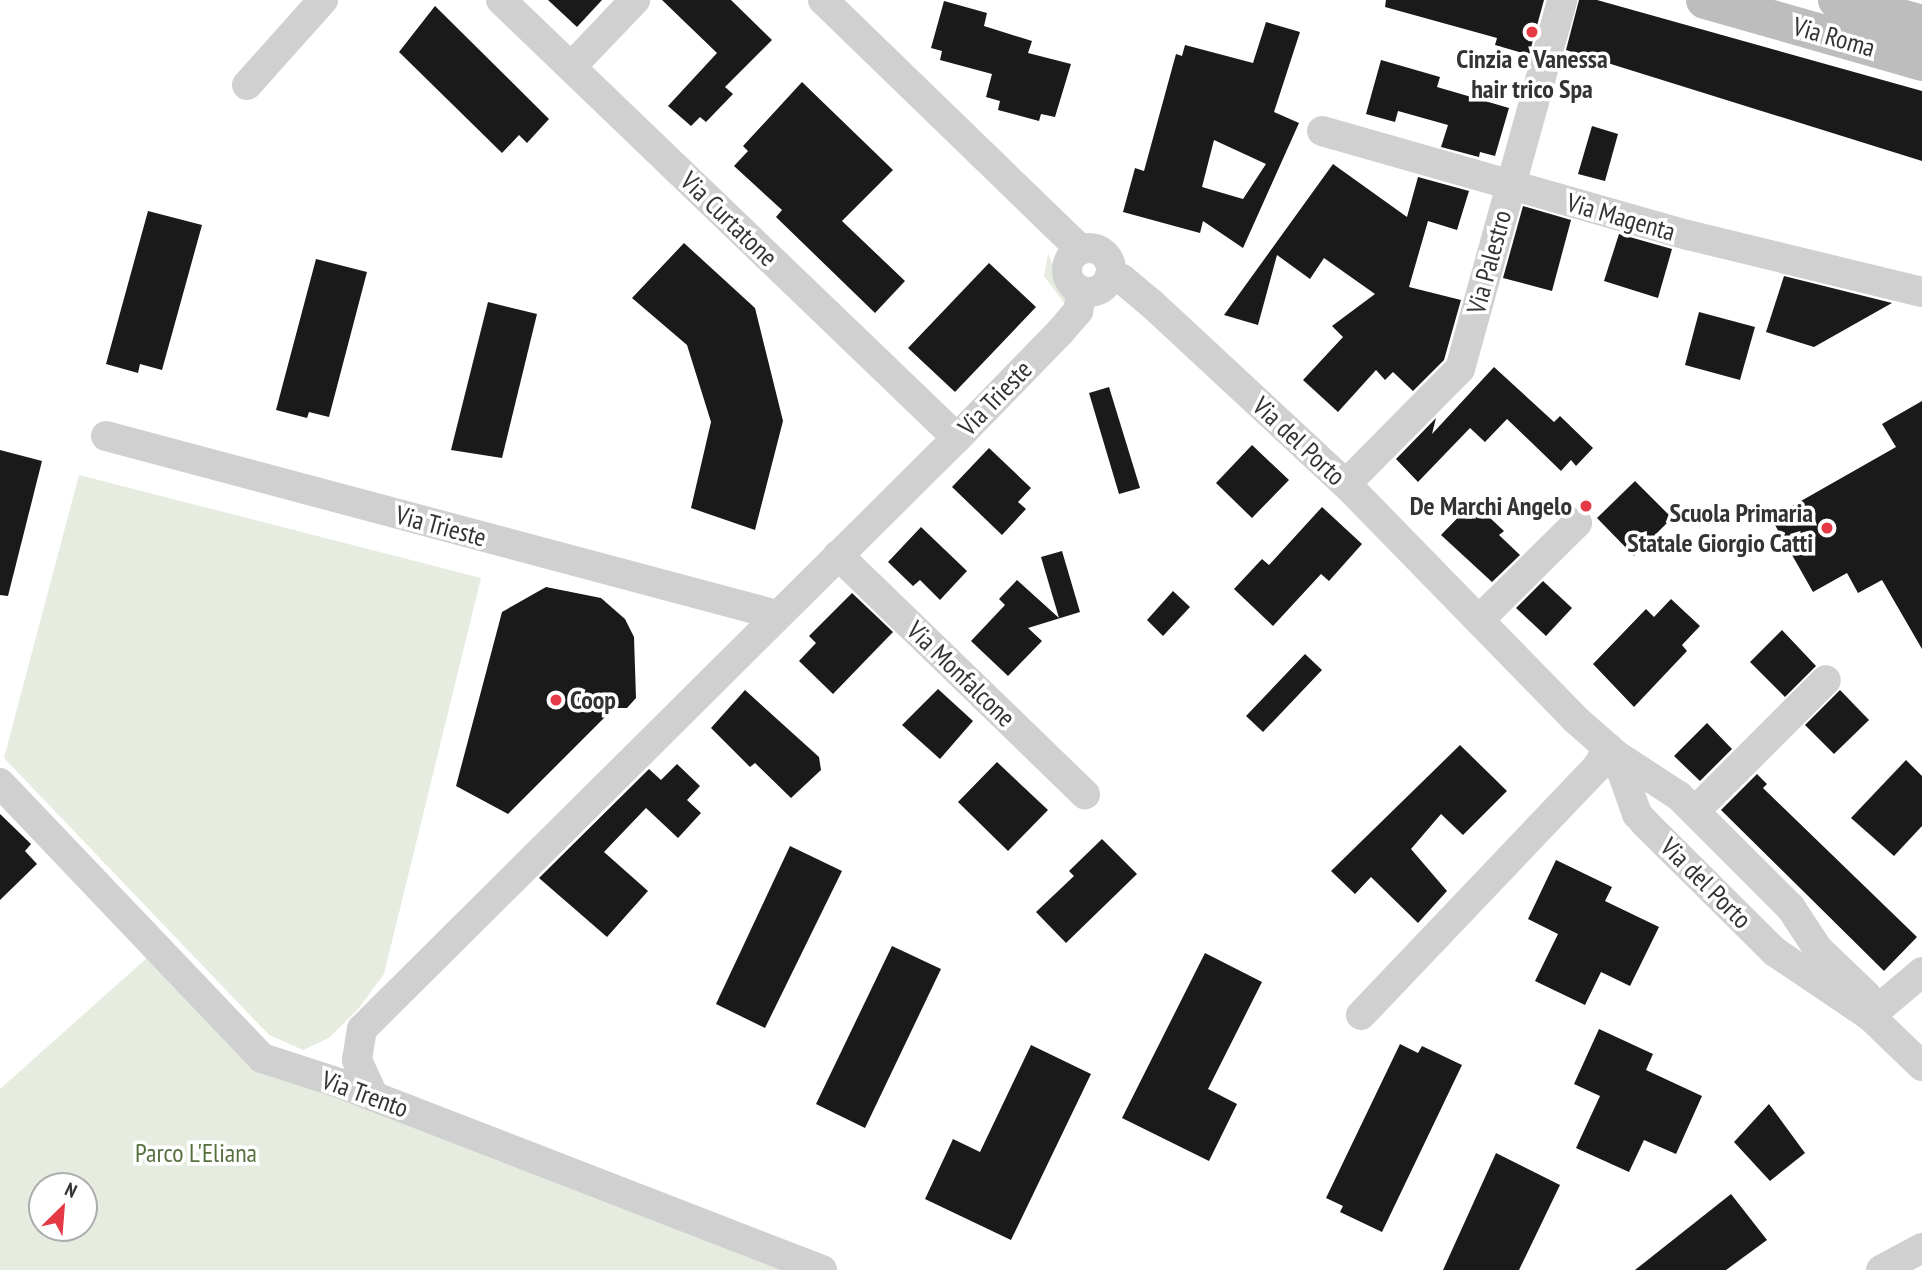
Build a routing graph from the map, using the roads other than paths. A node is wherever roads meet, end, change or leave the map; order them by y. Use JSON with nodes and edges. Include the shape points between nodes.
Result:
{"nodes":[{"id":1,"x":323,"y":0,"type":"edge"},
{"id":2,"x":501,"y":0,"type":"edge"},
{"id":3,"x":635,"y":0,"type":"edge"},
{"id":4,"x":822,"y":0,"type":"edge"},
{"id":5,"x":1562,"y":0,"type":"edge"},
{"id":6,"x":1705,"y":0,"type":"edge"},
{"id":7,"x":1837,"y":0,"type":"edge"},
{"id":8,"x":1922,"y":24,"type":"edge"},
{"id":9,"x":1922,"y":62,"type":"edge"},
{"id":10,"x":571,"y":67,"type":"junction"},
{"id":11,"x":247,"y":85,"type":"dead end"},
{"id":12,"x":1322,"y":131,"type":"dead end"},
{"id":13,"x":1510,"y":186,"type":"junction"},
{"id":14,"x":1081,"y":250,"type":"junction"},
{"id":15,"x":1109,"y":278,"type":"junction"},
{"id":16,"x":1082,"y":291,"type":"junction"},
{"id":17,"x":1922,"y":292,"type":"edge"},
{"id":18,"x":106,"y":436,"type":"dead end"},
{"id":19,"x":957,"y":438,"type":"junction"},
{"id":20,"x":1346,"y":484,"type":"junction"},
{"id":21,"x":1577,"y":523,"type":"dead end"},
{"id":22,"x":838,"y":555,"type":"junction"},
{"id":23,"x":776,"y":615,"type":"junction"},
{"id":24,"x":1479,"y":620,"type":"junction"},
{"id":25,"x":1826,"y":680,"type":"dead end"},
{"id":26,"x":1612,"y":752,"type":"junction"},
{"id":27,"x":0,"y":783,"type":"edge"},
{"id":28,"x":1085,"y":793,"type":"dead end"},
{"id":29,"x":1687,"y":804,"type":"junction"},
{"id":30,"x":1645,"y":822,"type":"junction"},
{"id":31,"x":1797,"y":918,"type":"junction"},
{"id":32,"x":1766,"y":943,"type":"junction"},
{"id":33,"x":1922,"y":972,"type":"edge"},
{"id":34,"x":1361,"y":1015,"type":"dead end"},
{"id":35,"x":1870,"y":1016,"type":"junction"},
{"id":36,"x":1922,"y":1066,"type":"edge"},
{"id":37,"x":373,"y":1097,"type":"junction"},
{"id":38,"x":1922,"y":1248,"type":"edge"},
{"id":39,"x":822,"y":1270,"type":"edge"},
{"id":40,"x":1881,"y":1270,"type":"edge"}],
"edges":[{"from":1,"to":11,"type":"street"},
{"from":2,"to":10,"type":"street","name":"Via Curtatone"},
{"from":3,"to":10,"type":"street"},
{"from":4,"to":14,"type":"street"},
{"from":5,"to":13,"type":"street","name":"Via Palestro"},
{"from":6,"to":9,"type":"main road","name":"Via Roma"},
{"from":7,"to":8,"type":"main road","name":"Via Roma"},
{"from":10,"to":19,"type":"street","name":"Via Curtatone"},
{"from":12,"to":13,"type":"street","name":"Via Magenta"},
{"from":13,"to":17,"type":"street","name":"Via Magenta"},
{"from":13,"to":20,"type":"street","name":"Via Palestro","via":[[1460,369]]},
{"from":14,"to":15,"type":"street","via":[[1104,255]]},
{"from":14,"to":16,"type":"street","via":[[1068,262],[1066,271],[1074,287]]},
{"from":15,"to":16,"type":"street","via":[[1100,289]]},
{"from":15,"to":20,"type":"street","name":"Via del Porto","via":[[1122,279],[1152,304]]},
{"from":16,"to":19,"type":"street","name":"Via Trieste","via":[[1078,311]]},
{"from":18,"to":23,"type":"street","name":"Via Trieste"},
{"from":19,"to":22,"type":"street","name":"Via Trieste"},
{"from":20,"to":24,"type":"street","name":"Via del Porto"},
{"from":21,"to":24,"type":"street"},
{"from":22,"to":23,"type":"street","name":"Via Trieste"},
{"from":22,"to":28,"type":"street","name":"Via Monfalcone"},
{"from":23,"to":37,"type":"street","name":"Via Trieste","via":[[362,1029],[357,1060]]},
{"from":24,"to":26,"type":"street","name":"Via del Porto"},
{"from":25,"to":29,"type":"street"},
{"from":26,"to":29,"type":"street","name":"Via del Porto"},
{"from":26,"to":30,"type":"street","name":"Via del Porto","via":[[1637,814]]},
{"from":26,"to":34,"type":"street"},
{"from":27,"to":37,"type":"street","name":"Via Trento","via":[[262,1058]]},
{"from":29,"to":30,"type":"street","name":"Via del Porto","via":[[1658,793],[1648,802]]},
{"from":29,"to":31,"type":"street","name":"Via del Porto"},
{"from":30,"to":32,"type":"street","name":"Via del Porto"},
{"from":31,"to":32,"type":"street","name":"Via del Porto","via":[[1801,936],[1790,946]]},
{"from":31,"to":35,"type":"street","name":"Via del Porto","via":[[1818,949],[1866,995]]},
{"from":32,"to":35,"type":"street","name":"Via del Porto"},
{"from":33,"to":35,"type":"street"},
{"from":35,"to":36,"type":"street","name":"Via del Porto"},
{"from":37,"to":39,"type":"street","name":"Via Trento"},
{"from":38,"to":40,"type":"street"}]}
